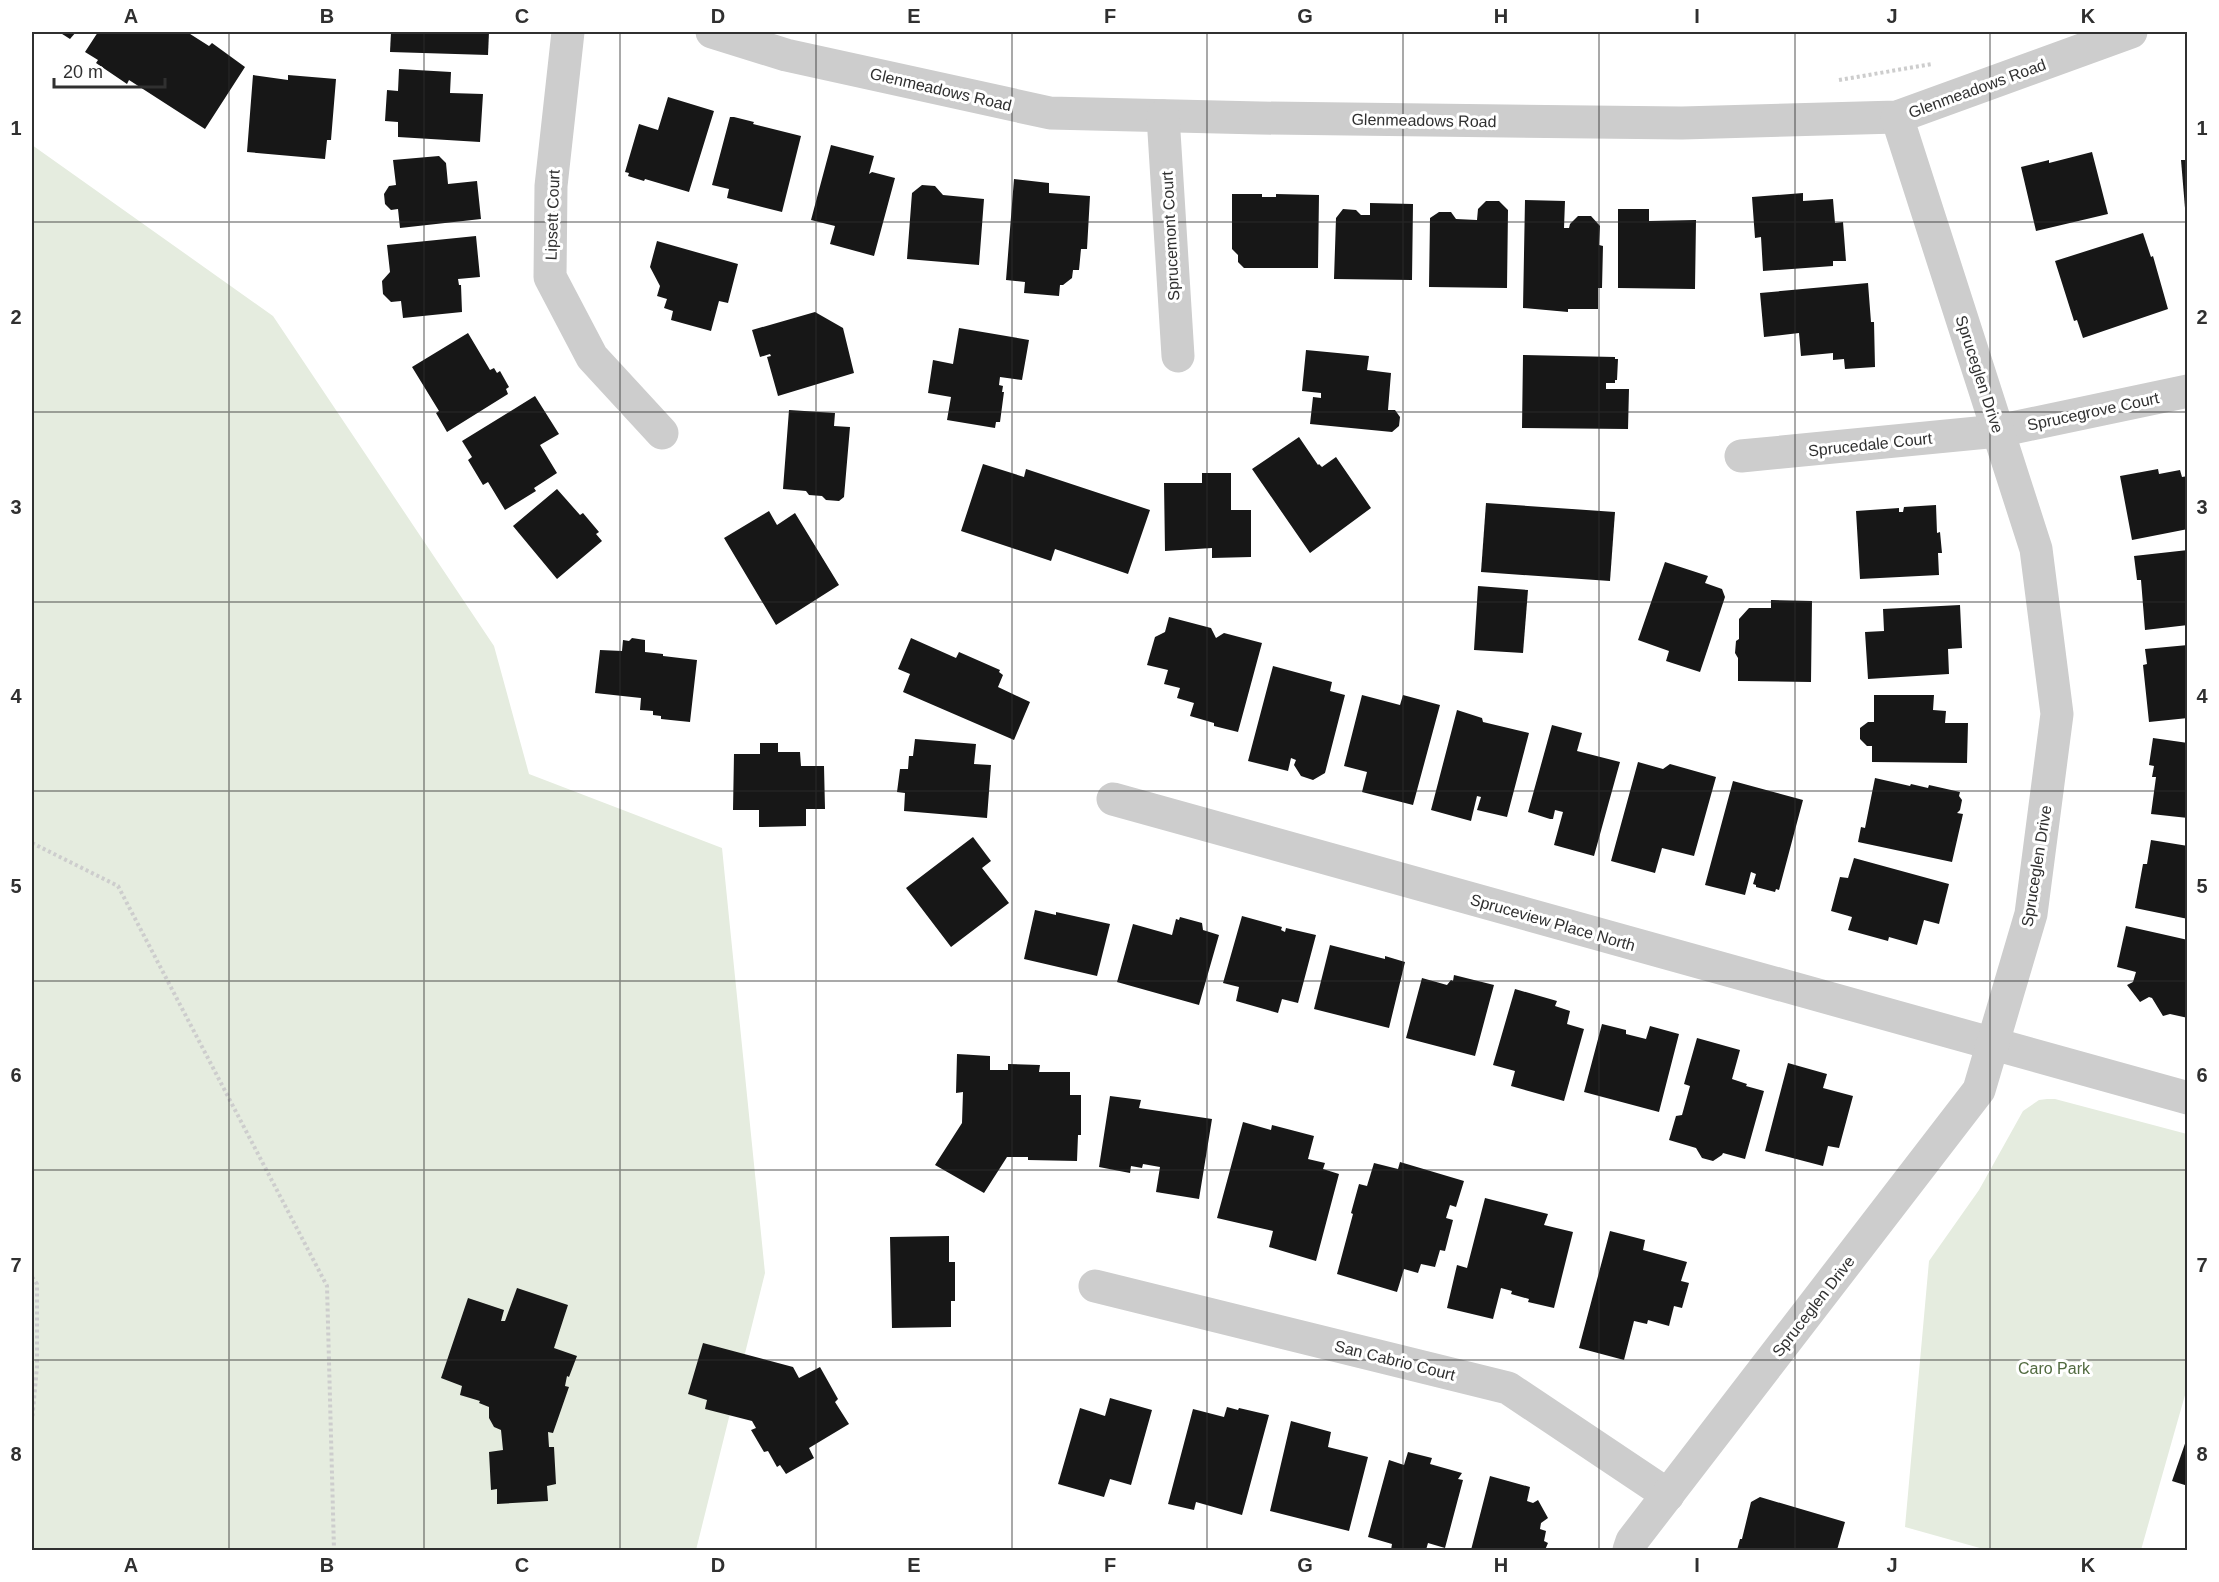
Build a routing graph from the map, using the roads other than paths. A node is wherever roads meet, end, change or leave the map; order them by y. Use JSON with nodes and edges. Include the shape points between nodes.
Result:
{"nodes":[{"id":1,"x":568,"y":32,"type":"edge"},
{"id":2,"x":712,"y":32,"type":"edge"},
{"id":3,"x":2130,"y":32,"type":"edge"},
{"id":4,"x":1163,"y":116,"type":"junction"},
{"id":5,"x":1897,"y":117,"type":"junction"},
{"id":6,"x":1178,"y":356,"type":"dead end"},
{"id":7,"x":2187,"y":391,"type":"edge"},
{"id":8,"x":1998,"y":431,"type":"junction"},
{"id":9,"x":662,"y":433,"type":"dead end"},
{"id":10,"x":1741,"y":456,"type":"dead end"},
{"id":11,"x":1113,"y":800,"type":"dead end"},
{"id":12,"x":1992,"y":1045,"type":"junction"},
{"id":13,"x":2187,"y":1098,"type":"edge"},
{"id":14,"x":1095,"y":1286,"type":"dead end"},
{"id":15,"x":1668,"y":1494,"type":"junction"},
{"id":16,"x":1629,"y":1551,"type":"edge"}],
"edges":[{"from":1,"to":9,"type":"street","name":"Lipsett Court","via":[[551,186],[550,277],[592,357]]},
{"from":2,"to":4,"type":"street","name":"Glenmeadows Road","via":[[786,55],[1050,113]]},
{"from":3,"to":5,"type":"street","name":"Glenmeadows Road"},
{"from":4,"to":5,"type":"street","name":"Glenmeadows Road","via":[[1682,123]]},
{"from":4,"to":6,"type":"street","name":"Sprucemont Court"},
{"from":5,"to":8,"type":"street","name":"Spruceglen Drive"},
{"from":7,"to":8,"type":"street","name":"Sprucegrove Court"},
{"from":8,"to":10,"type":"street","name":"Sprucedale Court"},
{"from":8,"to":12,"type":"street","name":"Spruceglen Drive","via":[[2036,549],[2057,714],[2031,914]]},
{"from":11,"to":12,"type":"street","name":"Spruceview Place North"},
{"from":12,"to":13,"type":"street","name":"Spruceview Place North"},
{"from":12,"to":15,"type":"street","name":"Spruceglen Drive","via":[[1979,1090]]},
{"from":14,"to":15,"type":"street","name":"San Cabrio Court","via":[[1508,1388]]},
{"from":15,"to":16,"type":"street","name":"Spruceglen Drive","via":[[1632,1541]]}]}
